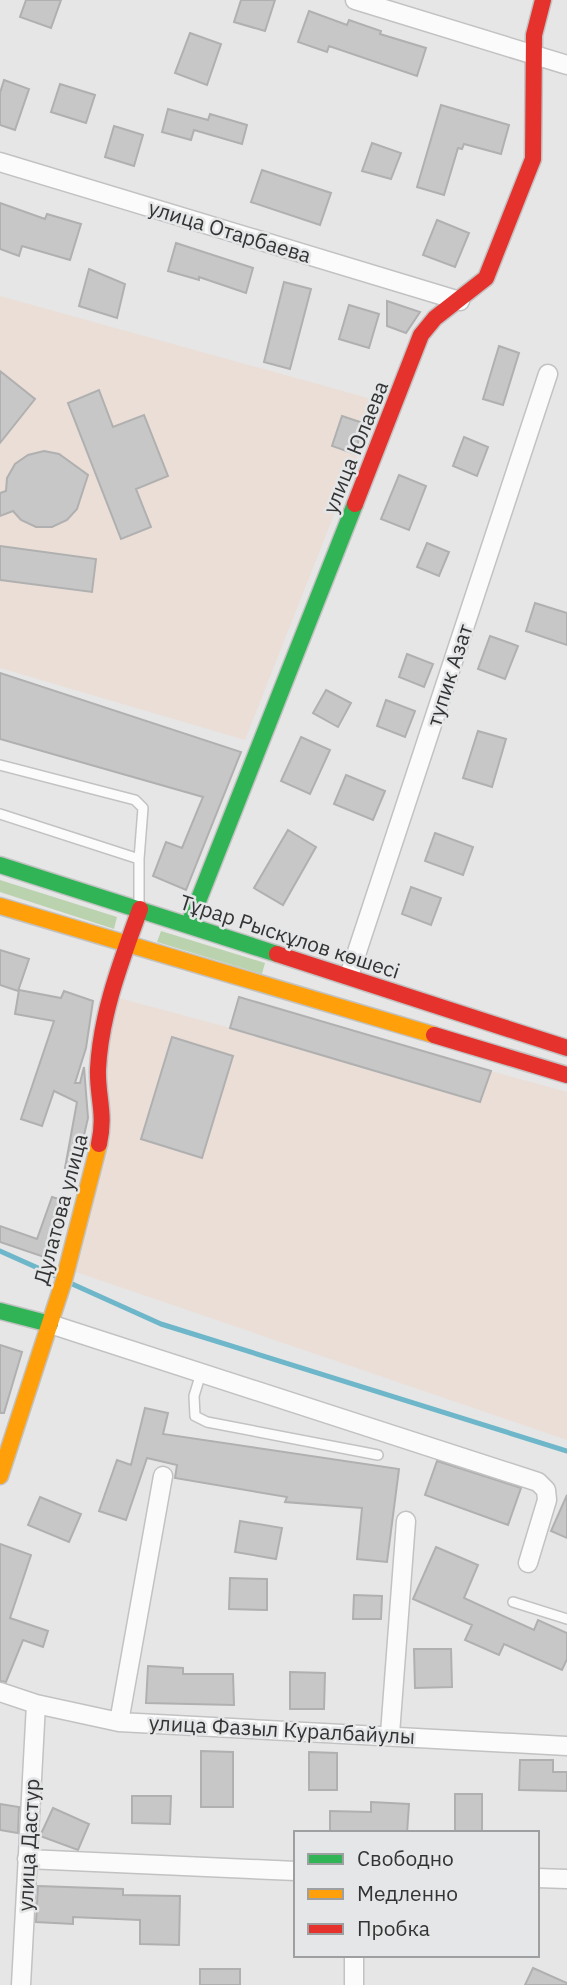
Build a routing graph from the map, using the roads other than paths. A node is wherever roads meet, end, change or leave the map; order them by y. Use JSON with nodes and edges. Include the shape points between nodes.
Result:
{"nodes":[{"id":1,"x":355,"y":0,"type":"edge"},
{"id":2,"x":543,"y":0,"type":"edge"},
{"id":3,"x":536,"y":56,"type":"junction"},
{"id":4,"x":567,"y":65,"type":"edge"},
{"id":5,"x":0,"y":162,"type":"edge"},
{"id":6,"x":460,"y":301,"type":"junction"},
{"id":7,"x":548,"y":374,"type":"dead end"},
{"id":8,"x":0,"y":765,"type":"edge"},
{"id":9,"x":0,"y":814,"type":"edge"},
{"id":10,"x":139,"y":859,"type":"junction"},
{"id":11,"x":0,"y":865,"type":"edge"},
{"id":12,"x":0,"y":905,"type":"edge"},
{"id":13,"x":139,"y":909,"type":"junction"},
{"id":14,"x":189,"y":924,"type":"junction"},
{"id":15,"x":127,"y":944,"type":"junction"},
{"id":16,"x":349,"y":976,"type":"junction"},
{"id":17,"x":567,"y":1048,"type":"edge"},
{"id":18,"x":567,"y":1075,"type":"edge"},
{"id":19,"x":0,"y":1311,"type":"edge"},
{"id":20,"x":50,"y":1324,"type":"junction"},
{"id":21,"x":201,"y":1373,"type":"junction"},
{"id":22,"x":378,"y":1455,"type":"dead end"},
{"id":23,"x":0,"y":1476,"type":"edge"},
{"id":24,"x":163,"y":1476,"type":"dead end"},
{"id":25,"x":406,"y":1521,"type":"dead end"},
{"id":26,"x":528,"y":1563,"type":"dead end"},
{"id":27,"x":513,"y":1602,"type":"dead end"},
{"id":28,"x":567,"y":1619,"type":"edge"},
{"id":29,"x":0,"y":1692,"type":"edge"},
{"id":30,"x":36,"y":1704,"type":"junction"},
{"id":31,"x":119,"y":1722,"type":"junction"},
{"id":32,"x":390,"y":1734,"type":"junction"},
{"id":33,"x":567,"y":1746,"type":"edge"},
{"id":34,"x":27,"y":1859,"type":"junction"},
{"id":35,"x":294,"y":1871,"type":"edge"},
{"id":36,"x":539,"y":1878,"type":"edge"},
{"id":37,"x":567,"y":1879,"type":"edge"},
{"id":38,"x":354,"y":1957,"type":"edge"},
{"id":39,"x":21,"y":1985,"type":"edge"},
{"id":40,"x":354,"y":1985,"type":"edge"}],
"edges":[{"from":1,"to":3,"type":"street"},
{"from":2,"to":3,"type":"street","name":"улица Юлаева","via":[[534,34]]},
{"from":3,"to":4,"type":"street"},
{"from":3,"to":6,"type":"street","name":"улица Юлаева","via":[[533,159],[486,278]]},
{"from":5,"to":6,"type":"street","name":"улица Отарбаева"},
{"from":6,"to":14,"type":"street","name":"улица Юлаева","via":[[440,311],[421,335]]},
{"from":7,"to":16,"type":"street","name":"тупик Азат"},
{"from":8,"to":10,"type":"lane","via":[[135,800],[144,808]]},
{"from":9,"to":10,"type":"lane"},
{"from":10,"to":13,"type":"lane"},
{"from":11,"to":13,"type":"street","name":"Тұрар Рыскұлов көшесі"},
{"from":12,"to":15,"type":"street"},
{"from":13,"to":14,"type":"street","name":"Тұрар Рыскұлов көшесі"},
{"from":13,"to":15,"type":"street","name":"Дулатова улица"},
{"from":14,"to":16,"type":"street","name":"Тұрар Рыскұлов көшесі"},
{"from":15,"to":18,"type":"street"},
{"from":15,"to":20,"type":"street","name":"Дулатова улица","via":[[109,996],[98,1071],[104,1123]]},
{"from":16,"to":17,"type":"street","name":"Тұрар Рыскұлов көшесі"},
{"from":19,"to":20,"type":"street"},
{"from":20,"to":21,"type":"street"},
{"from":20,"to":23,"type":"street","name":"Дулатова улица"},
{"from":21,"to":22,"type":"lane","via":[[194,1396],[195,1416],[207,1422]]},
{"from":21,"to":26,"type":"street","via":[[538,1482],[546,1490],[547,1500]]},
{"from":24,"to":31,"type":"street"},
{"from":25,"to":32,"type":"street"},
{"from":27,"to":28,"type":"lane"},
{"from":29,"to":30,"type":"street","name":"улица Фазыл Куралбайулы"},
{"from":30,"to":31,"type":"street","name":"улица Фазыл Куралбайулы"},
{"from":30,"to":34,"type":"street","name":"улица Дастур"},
{"from":31,"to":32,"type":"street","name":"улица Фазыл Куралбайулы"},
{"from":32,"to":33,"type":"street","name":"улица Фазыл Куралбайулы"},
{"from":34,"to":35,"type":"street"},
{"from":34,"to":39,"type":"street","name":"улица Дастур"},
{"from":36,"to":37,"type":"street"},
{"from":38,"to":40,"type":"street"}]}
